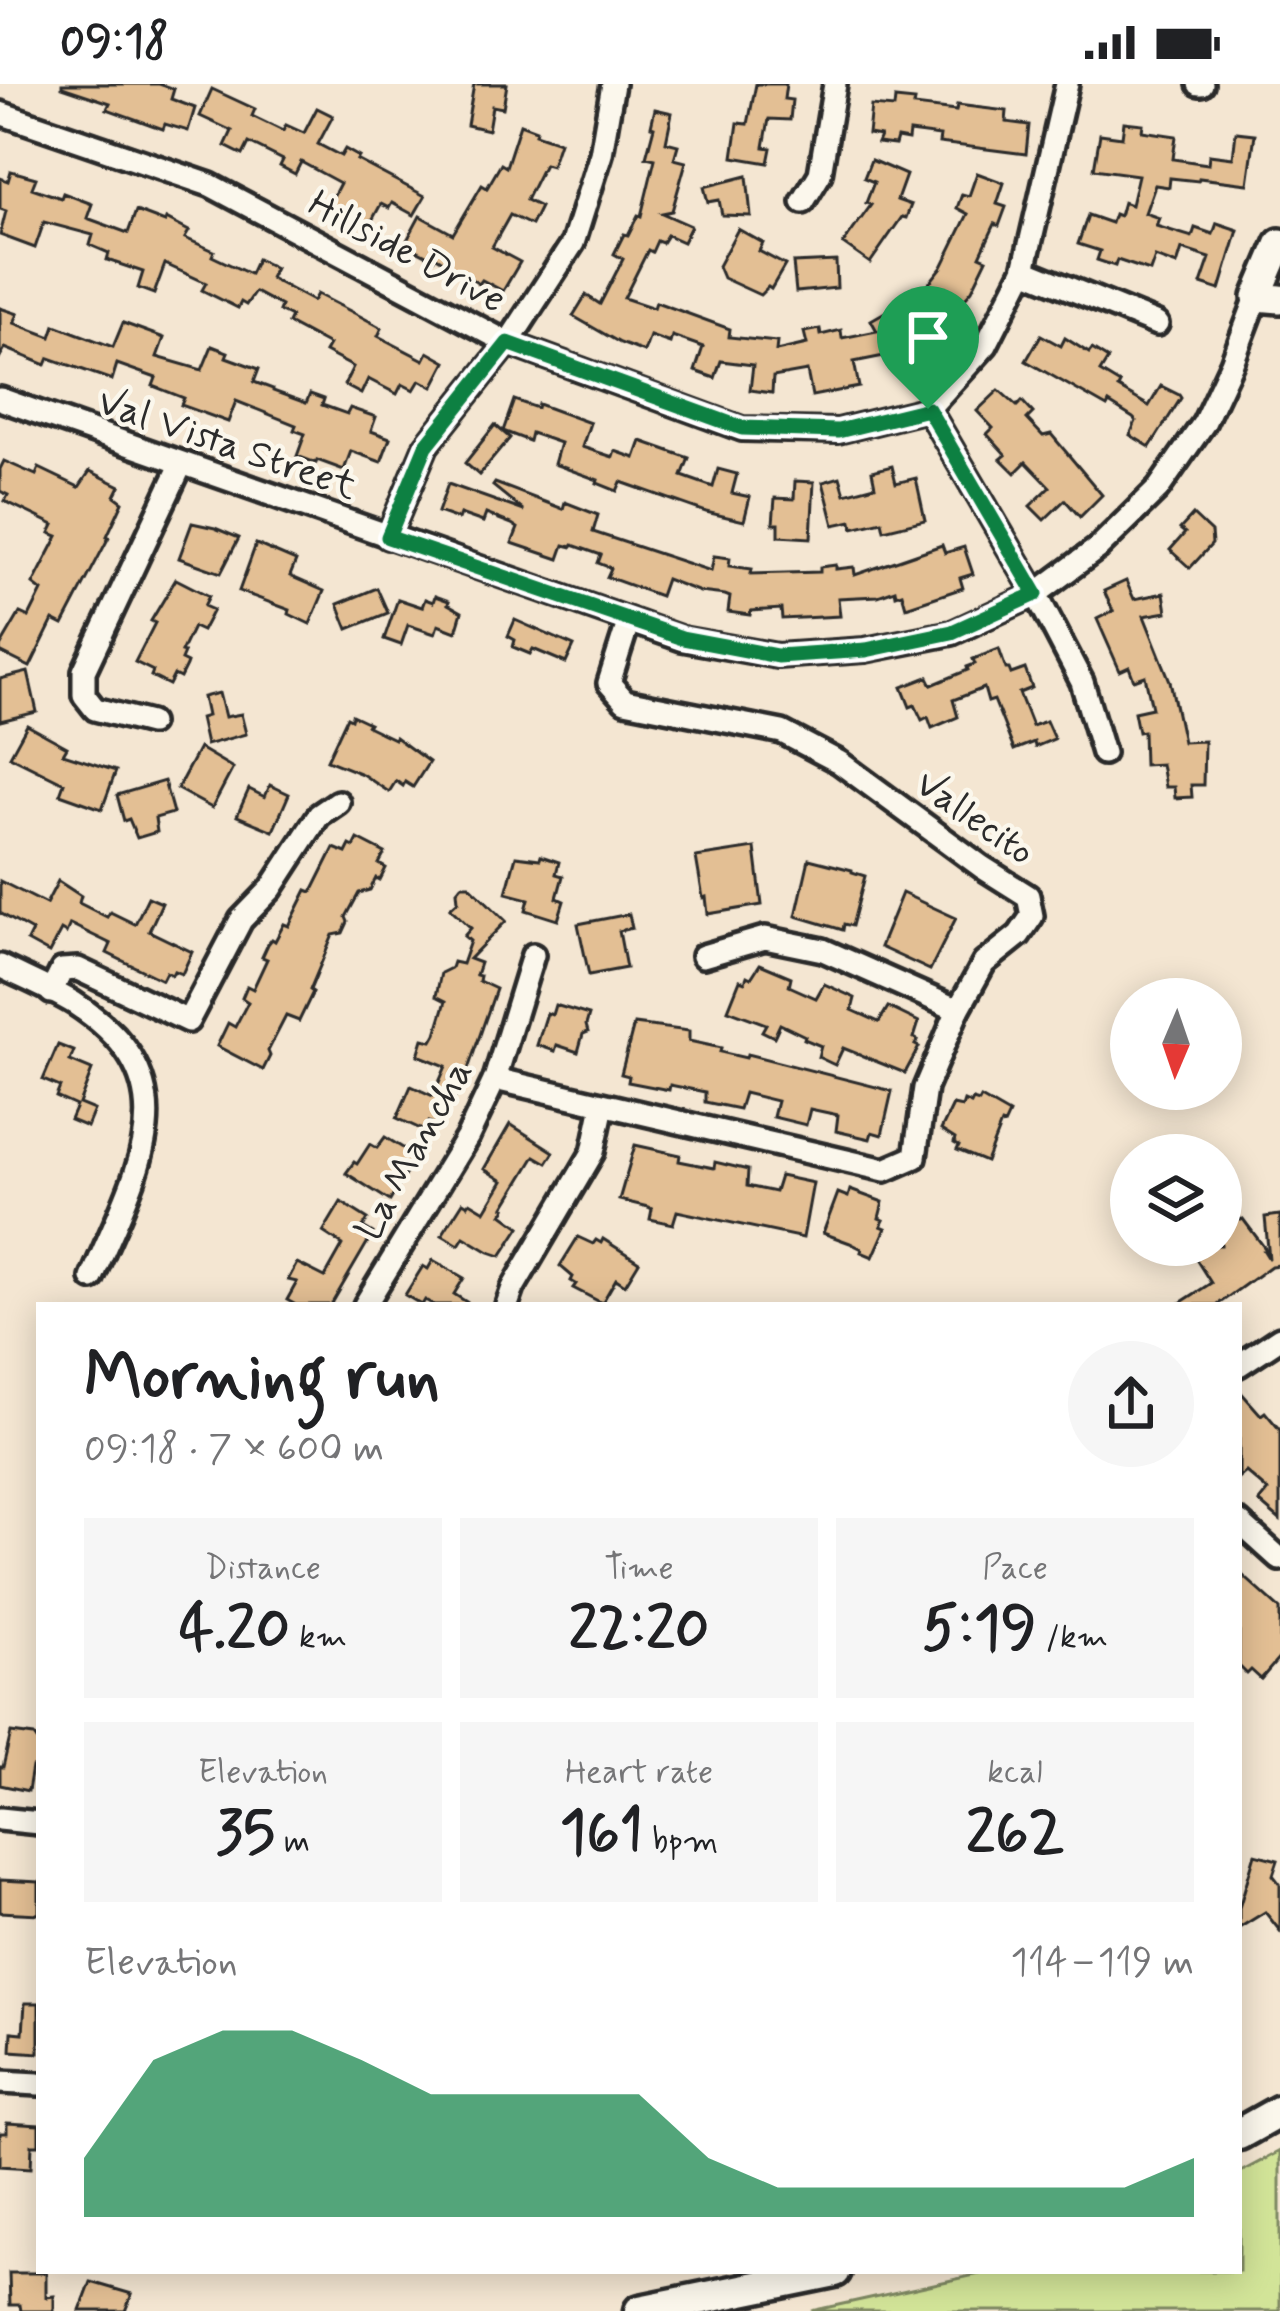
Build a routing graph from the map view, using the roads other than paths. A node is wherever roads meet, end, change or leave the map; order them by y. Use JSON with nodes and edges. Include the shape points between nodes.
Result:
{"nodes":[{"id":1,"x":613,"y":84,"type":"edge"},
{"id":2,"x":835,"y":84,"type":"edge"},
{"id":3,"x":1067,"y":84,"type":"edge"},
{"id":4,"x":0,"y":113,"type":"edge"},
{"id":5,"x":803,"y":202,"type":"dead end"},
{"id":6,"x":1280,"y":243,"type":"edge"},
{"id":7,"x":1024,"y":270,"type":"junction"},
{"id":8,"x":1268,"y":298,"type":"edge"},
{"id":9,"x":1157,"y":324,"type":"dead end"},
{"id":10,"x":508,"y":343,"type":"junction"},
{"id":11,"x":0,"y":399,"type":"edge"},
{"id":12,"x":928,"y":409,"type":"junction"},
{"id":13,"x":181,"y":465,"type":"junction"},
{"id":14,"x":388,"y":537,"type":"junction"},
{"id":15,"x":1036,"y":594,"type":"junction"},
{"id":16,"x":629,"y":620,"type":"junction"},
{"id":17,"x":150,"y":723,"type":"dead end"},
{"id":18,"x":1103,"y":753,"type":"dead end"},
{"id":19,"x":338,"y":802,"type":"dead end"},
{"id":20,"x":533,"y":955,"type":"dead end"},
{"id":21,"x":703,"y":956,"type":"dead end"},
{"id":22,"x":0,"y":966,"type":"edge"},
{"id":23,"x":51,"y":992,"type":"junction"},
{"id":24,"x":958,"y":1010,"type":"junction"},
{"id":25,"x":495,"y":1078,"type":"junction"},
{"id":26,"x":603,"y":1105,"type":"junction"},
{"id":27,"x":92,"y":1278,"type":"dead end"},
{"id":28,"x":367,"y":1302,"type":"edge"},
{"id":29,"x":508,"y":1302,"type":"edge"},
{"id":30,"x":1280,"y":1338,"type":"edge"},
{"id":31,"x":1242,"y":1363,"type":"edge"},
{"id":32,"x":1242,"y":1525,"type":"edge"},
{"id":33,"x":1280,"y":1559,"type":"edge"},
{"id":34,"x":0,"y":1819,"type":"edge"},
{"id":35,"x":36,"y":1823,"type":"edge"},
{"id":36,"x":0,"y":2082,"type":"edge"},
{"id":37,"x":36,"y":2084,"type":"edge"},
{"id":38,"x":1280,"y":2111,"type":"edge"},
{"id":39,"x":1242,"y":2132,"type":"edge"},
{"id":40,"x":821,"y":2274,"type":"edge"},
{"id":41,"x":640,"y":2311,"type":"edge"}],
"edges":[{"from":1,"to":10,"type":"street","via":[[573,243]]},
{"from":2,"to":5,"type":"street","via":[[820,174]]},
{"from":3,"to":7,"type":"street"},
{"from":4,"to":10,"type":"street","name":"Hillside Drive","via":[[210,185]]},
{"from":6,"to":8,"type":"street"},
{"from":7,"to":9,"type":"street"},
{"from":7,"to":12,"type":"street","via":[[986,345]]},
{"from":8,"to":15,"type":"street","name":"Val Vista Street","via":[[1204,424],[1158,489],[1099,548]]},
{"from":10,"to":12,"type":"street","name":"Hillside Drive","via":[[742,428],[838,431]]},
{"from":10,"to":14,"type":"street","via":[[426,446]]},
{"from":11,"to":13,"type":"street","name":"Val Vista Street"},
{"from":12,"to":15,"type":"street"},
{"from":13,"to":14,"type":"street","name":"Val Vista Street"},
{"from":13,"to":17,"type":"street","via":[[84,671],[84,695],[95,709]]},
{"from":14,"to":16,"type":"street","name":"Val Vista Street"},
{"from":15,"to":16,"type":"street","name":"Val Vista Street","via":[[952,632],[866,650],[777,656]]},
{"from":15,"to":18,"type":"street","via":[[1082,682]]},
{"from":16,"to":24,"type":"street","name":"Vallecito","via":[[609,683],[625,701],[782,732],[839,762],[1028,896],[1032,916],[984,963]]},
{"from":19,"to":23,"type":"street","via":[[319,815],[241,920],[188,1021],[78,969],[62,970]]},
{"from":20,"to":25,"type":"street","name":"La Mancha"},
{"from":21,"to":24,"type":"street","via":[[765,938],[823,950]]},
{"from":22,"to":23,"type":"street"},
{"from":23,"to":27,"type":"street","via":[[127,1050],[148,1111],[145,1146]]},
{"from":24,"to":26,"type":"street","name":"Vallecito","via":[[925,1088],[915,1157],[885,1170]]},
{"from":25,"to":26,"type":"street","name":"Vallecito"},
{"from":25,"to":28,"type":"street","name":"La Mancha"},
{"from":26,"to":29,"type":"street","via":[[593,1152]]},
{"from":30,"to":31,"type":"street"},
{"from":32,"to":33,"type":"street"},
{"from":34,"to":35,"type":"street"},
{"from":36,"to":37,"type":"street"},
{"from":38,"to":39,"type":"main road"},
{"from":40,"to":41,"type":"main road"}]}
